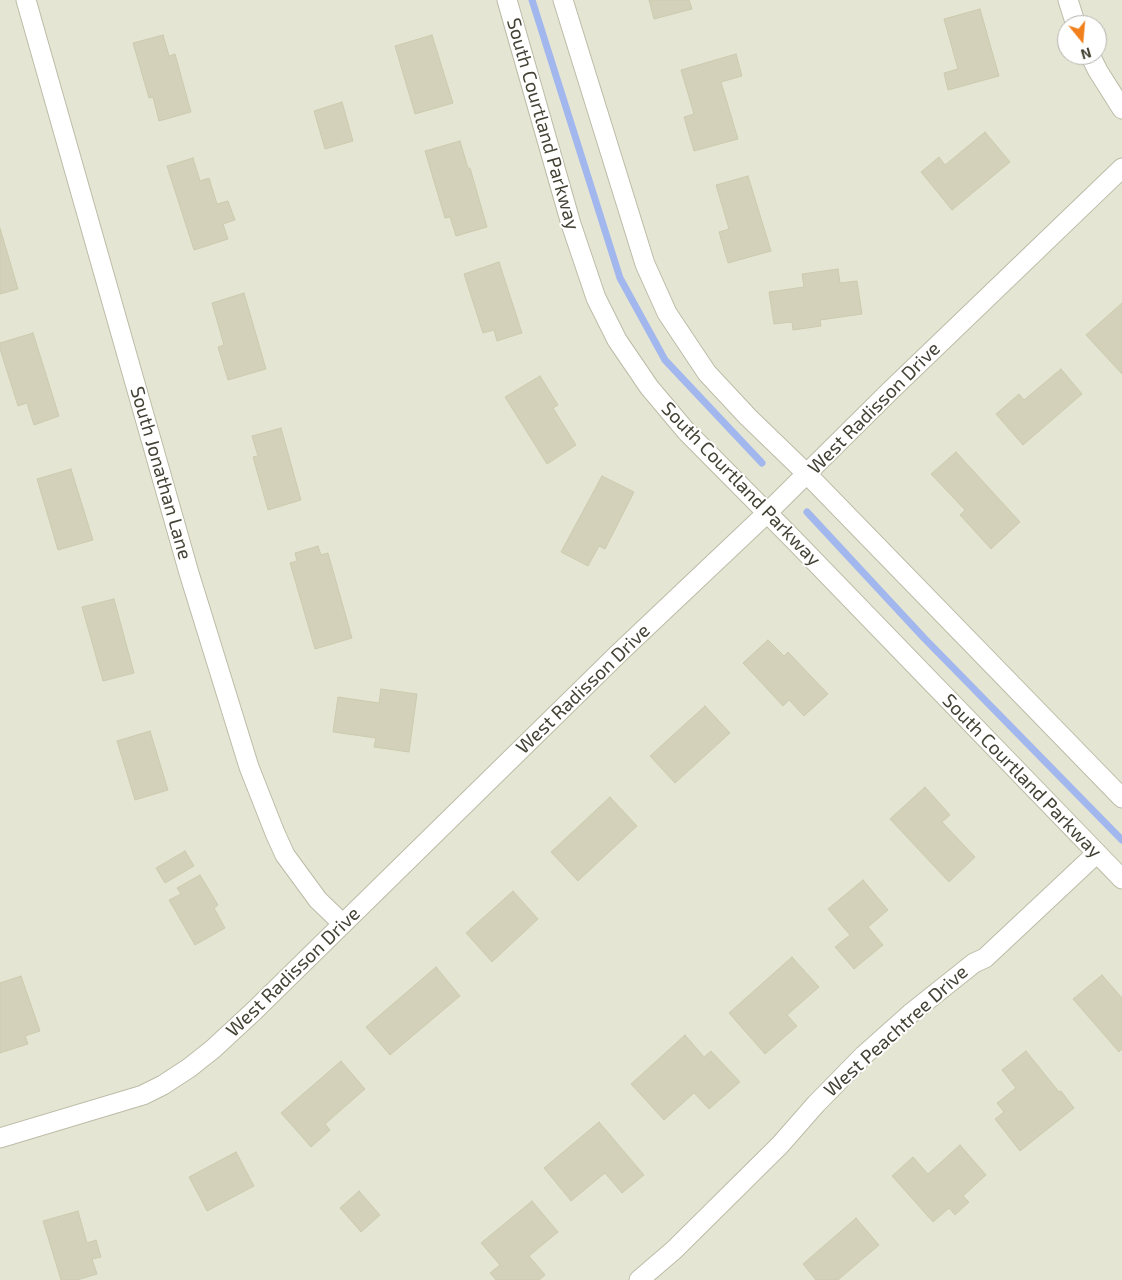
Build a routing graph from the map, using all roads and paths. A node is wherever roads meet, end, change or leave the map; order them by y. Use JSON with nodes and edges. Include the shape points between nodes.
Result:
{"nodes":[{"id":1,"x":26,"y":0,"type":"edge"},
{"id":2,"x":507,"y":0,"type":"edge"},
{"id":3,"x":563,"y":0,"type":"edge"},
{"id":4,"x":1068,"y":0,"type":"edge"},
{"id":5,"x":1073,"y":15,"type":"edge"},
{"id":6,"x":1095,"y":65,"type":"edge"},
{"id":7,"x":1122,"y":109,"type":"edge"},
{"id":8,"x":1122,"y":168,"type":"edge"},
{"id":9,"x":807,"y":474,"type":"junction"},
{"id":10,"x":767,"y":513,"type":"junction"},
{"id":11,"x":1122,"y":798,"type":"edge"},
{"id":12,"x":1097,"y":853,"type":"junction"},
{"id":13,"x":1122,"y":879,"type":"edge"},
{"id":14,"x":343,"y":924,"type":"junction"},
{"id":15,"x":0,"y":1138,"type":"edge"},
{"id":16,"x":638,"y":1280,"type":"edge"}],
"edges":[{"from":1,"to":14,"type":"street","name":"South Jonathan Lane","via":[[189,573],[249,767],[285,855],[318,900]]},
{"from":2,"to":10,"type":"street","name":"South Courtland Parkway","via":[[571,224],[596,298],[617,340],[648,387],[686,431]]},
{"from":3,"to":9,"type":"street","via":[[645,264],[667,313],[707,372]]},
{"from":4,"to":5,"type":"street"},
{"from":6,"to":7,"type":"street"},
{"from":8,"to":9,"type":"street","name":"West Radisson Drive"},
{"from":9,"to":10,"type":"street","name":"West Radisson Drive"},
{"from":9,"to":11,"type":"street"},
{"from":10,"to":12,"type":"street","name":"South Courtland Parkway"},
{"from":10,"to":14,"type":"street","name":"West Radisson Drive"},
{"from":12,"to":13,"type":"street","name":"South Courtland Parkway"},
{"from":12,"to":16,"type":"street","name":"West Peachtree Drive","via":[[985,958],[967,968],[864,1054],[780,1145],[674,1250]]},
{"from":14,"to":15,"type":"street","name":"West Radisson Drive","via":[[213,1049],[163,1085],[143,1095]]}]}
